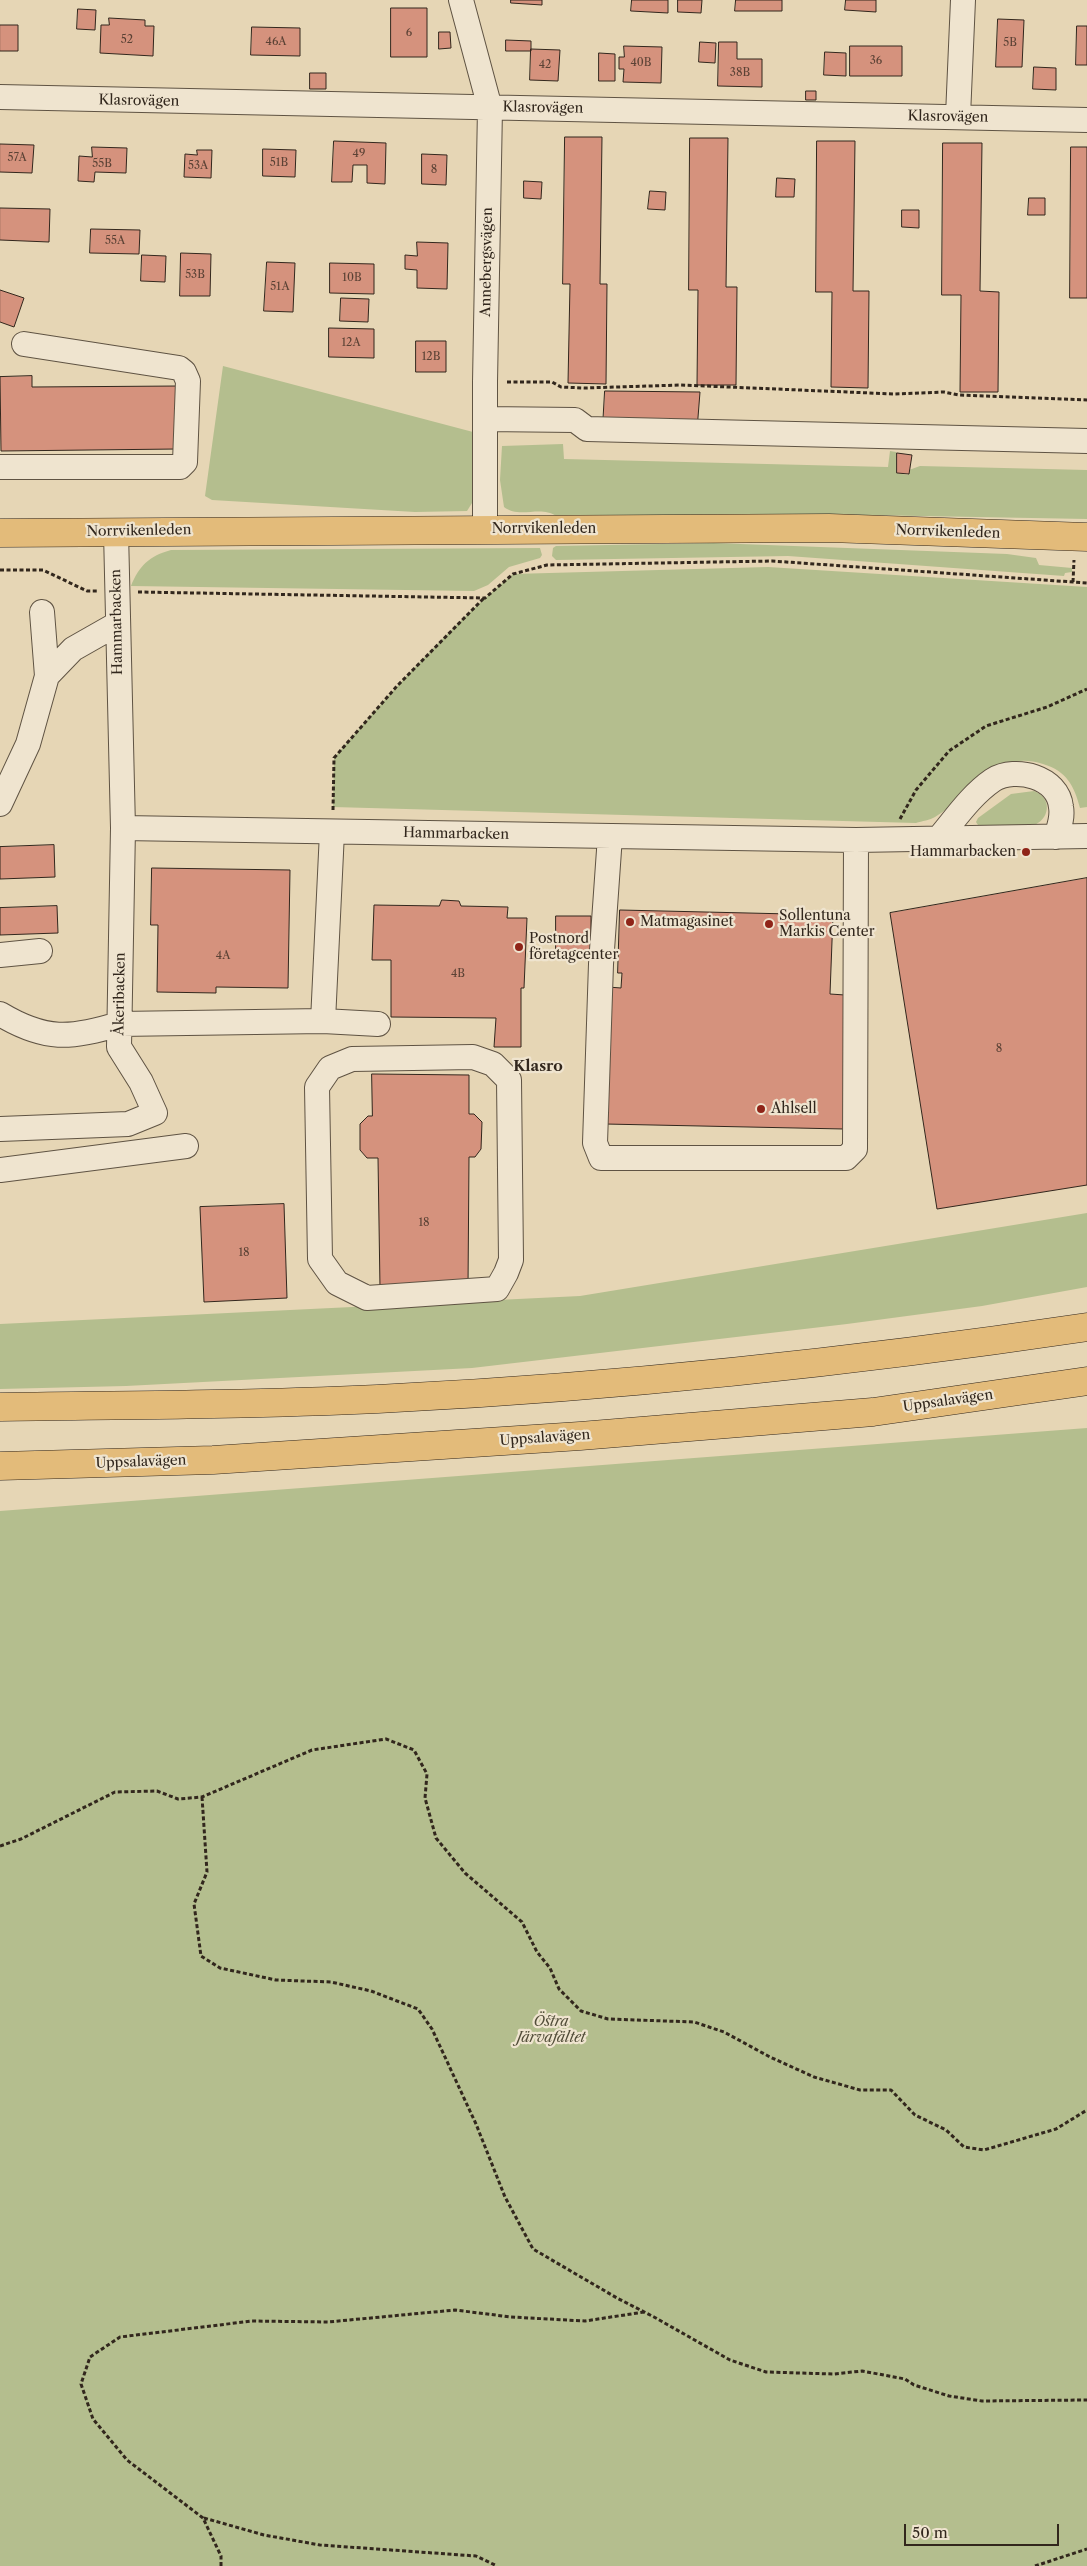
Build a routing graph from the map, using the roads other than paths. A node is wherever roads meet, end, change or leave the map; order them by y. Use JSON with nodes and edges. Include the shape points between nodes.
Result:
{"nodes":[{"id":1,"x":461,"y":0,"type":"edge"},
{"id":2,"x":963,"y":0,"type":"edge"},
{"id":3,"x":0,"y":97,"type":"edge"},
{"id":4,"x":490,"y":108,"type":"junction"},
{"id":5,"x":958,"y":116,"type":"junction"},
{"id":6,"x":1087,"y":120,"type":"edge"},
{"id":7,"x":24,"y":344,"type":"dead end"},
{"id":8,"x":485,"y":418,"type":"junction"},
{"id":9,"x":1087,"y":440,"type":"edge"},
{"id":10,"x":0,"y":466,"type":"edge"},
{"id":11,"x":485,"y":529,"type":"junction"},
{"id":12,"x":116,"y":532,"type":"junction"},
{"id":13,"x":0,"y":533,"type":"edge"},
{"id":14,"x":1081,"y":548,"type":"edge"},
{"id":15,"x":42,"y":612,"type":"dead end"},
{"id":16,"x":117,"y":624,"type":"junction"},
{"id":17,"x":47,"y":676,"type":"junction"},
{"id":18,"x":0,"y":804,"type":"edge"},
{"id":19,"x":123,"y":828,"type":"junction"},
{"id":20,"x":332,"y":832,"type":"junction"},
{"id":21,"x":610,"y":836,"type":"junction"},
{"id":22,"x":1087,"y":836,"type":"edge"},
{"id":23,"x":1056,"y":837,"type":"junction"},
{"id":24,"x":938,"y":839,"type":"junction"},
{"id":25,"x":856,"y":840,"type":"junction"},
{"id":26,"x":40,"y":951,"type":"dead end"},
{"id":27,"x":0,"y":955,"type":"edge"},
{"id":28,"x":0,"y":1014,"type":"edge"},
{"id":29,"x":323,"y":1021,"type":"junction"},
{"id":30,"x":119,"y":1024,"type":"junction"},
{"id":31,"x":378,"y":1024,"type":"dead end"},
{"id":32,"x":0,"y":1129,"type":"edge"},
{"id":33,"x":186,"y":1146,"type":"dead end"},
{"id":34,"x":319,"y":1169,"type":"joint"},
{"id":35,"x":0,"y":1170,"type":"edge"},
{"id":36,"x":1087,"y":1327,"type":"edge"},
{"id":37,"x":1087,"y":1381,"type":"edge"},
{"id":38,"x":0,"y":1407,"type":"edge"},
{"id":39,"x":0,"y":1466,"type":"edge"}],
"edges":[{"from":1,"to":4,"type":"street","name":"Annebergsvägen"},
{"from":2,"to":5,"type":"street"},
{"from":3,"to":4,"type":"street","name":"Klasrovägen"},
{"from":4,"to":5,"type":"street","name":"Klasrovägen"},
{"from":4,"to":8,"type":"street","name":"Annebergsvägen"},
{"from":5,"to":6,"type":"street","name":"Klasrovägen"},
{"from":7,"to":10,"type":"street","via":[[179,368],[188,381],[186,462],[180,467]]},
{"from":8,"to":9,"type":"street","via":[[575,420],[587,429]]},
{"from":8,"to":11,"type":"street","name":"Annebergsvägen"},
{"from":11,"to":12,"type":"main road","name":"Norrvikenleden"},
{"from":11,"to":14,"type":"main road","name":"Norrvikenleden","via":[[829,528]]},
{"from":12,"to":13,"type":"main road","name":"Norrvikenleden"},
{"from":12,"to":16,"type":"street","name":"Hammarbacken"},
{"from":15,"to":17,"type":"street"},
{"from":16,"to":17,"type":"street","via":[[73,649]]},
{"from":16,"to":19,"type":"street","name":"Hammarbacken"},
{"from":17,"to":18,"type":"street","via":[[28,744]]},
{"from":19,"to":20,"type":"street","name":"Hammarbacken"},
{"from":19,"to":30,"type":"street","name":"Åkeribacken"},
{"from":20,"to":21,"type":"street","name":"Hammarbacken"},
{"from":20,"to":29,"type":"street"},
{"from":21,"to":25,"type":"street","name":"Hammarbacken"},
{"from":21,"to":25,"type":"street","via":[[601,964],[595,1143],[601,1158],[846,1158],[855,1149]]},
{"from":22,"to":23,"type":"street","name":"Hammarbacken"},
{"from":23,"to":24,"type":"street","name":"Hammarbacken"},
{"from":23,"to":24,"type":"street","via":[[1061,822],[1061,805],[1054,791],[1043,780],[1022,773],[995,779],[979,791]]},
{"from":24,"to":25,"type":"street","name":"Hammarbacken"},
{"from":26,"to":27,"type":"street"},
{"from":28,"to":30,"type":"street","via":[[17,1024],[59,1037]]},
{"from":29,"to":30,"type":"street"},
{"from":29,"to":31,"type":"street"},
{"from":30,"to":32,"type":"street","name":"Åkeribacken","via":[[119,1046],[141,1082],[155,1114],[128,1124]]},
{"from":33,"to":35,"type":"street"},
{"from":34,"to":34,"type":"street","via":[[320,1259],[337,1283],[367,1298],[497,1289],[511,1260],[509,1080],[493,1064],[473,1057],[352,1059],[330,1068],[317,1087]]},
{"from":36,"to":38,"type":"main road","via":[[926,1351],[574,1387],[393,1398]]},
{"from":37,"to":39,"type":"main road","name":"Uppsalavägen","via":[[873,1412],[590,1435],[213,1460]]}]}
